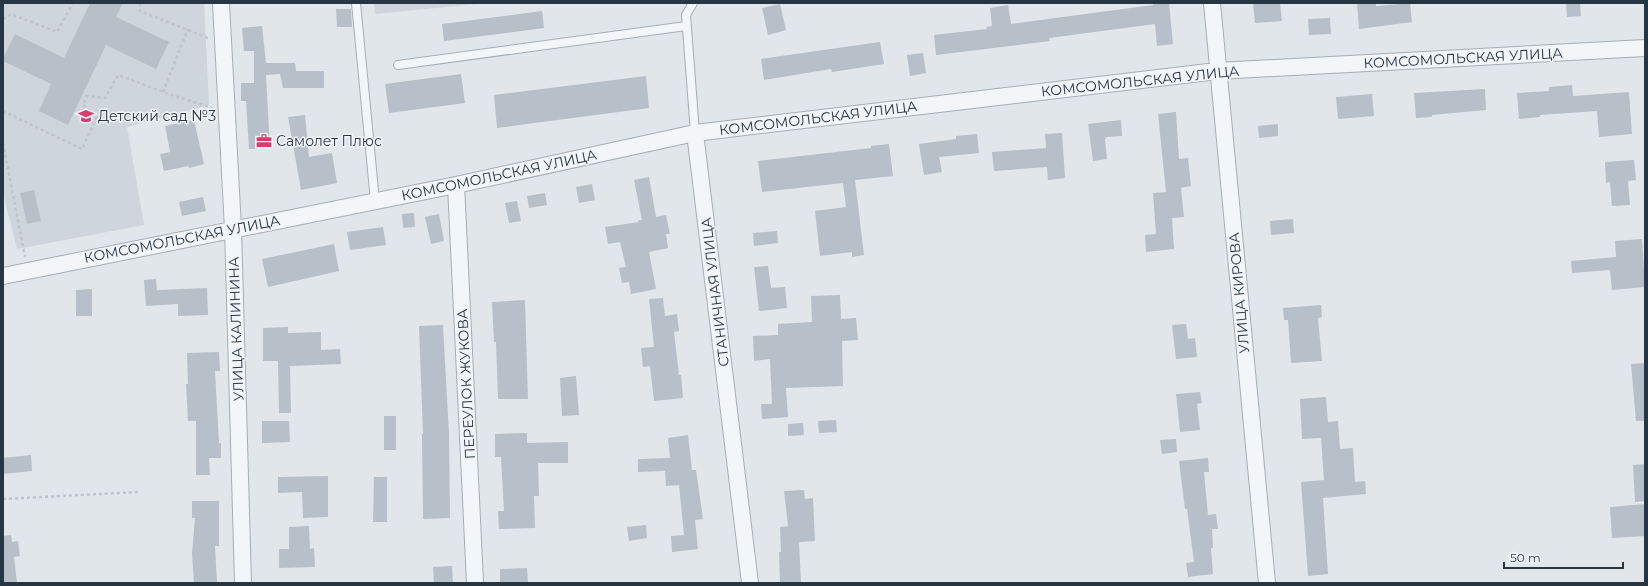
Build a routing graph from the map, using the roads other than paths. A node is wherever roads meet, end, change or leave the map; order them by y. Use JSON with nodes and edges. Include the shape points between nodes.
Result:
{"nodes":[{"id":1,"x":221,"y":3,"type":"edge"},
{"id":2,"x":356,"y":3,"type":"edge"},
{"id":3,"x":693,"y":3,"type":"edge"},
{"id":4,"x":1212,"y":3,"type":"edge"},
{"id":5,"x":686,"y":26,"type":"junction"},
{"id":6,"x":1645,"y":48,"type":"edge"},
{"id":7,"x":398,"y":65,"type":"dead end"},
{"id":8,"x":1217,"y":71,"type":"junction"},
{"id":9,"x":695,"y":132,"type":"junction"},
{"id":10,"x":456,"y":185,"type":"junction"},
{"id":11,"x":375,"y":201,"type":"junction"},
{"id":12,"x":233,"y":229,"type":"junction"},
{"id":13,"x":3,"y":276,"type":"edge"},
{"id":14,"x":243,"y":583,"type":"edge"},
{"id":15,"x":475,"y":583,"type":"edge"},
{"id":16,"x":750,"y":583,"type":"edge"},
{"id":17,"x":1267,"y":583,"type":"edge"}],
"edges":[{"from":1,"to":12,"type":"street","name":"УЛИЦА КАЛИНИНА"},
{"from":2,"to":11,"type":"lane"},
{"from":3,"to":5,"type":"lane","name":"СТАНИЧНАЯ УЛИЦА","via":[[686,15]]},
{"from":4,"to":8,"type":"street","name":"УЛИЦА КИРОВА"},
{"from":5,"to":7,"type":"lane"},
{"from":5,"to":9,"type":"lane","name":"СТАНИЧНАЯ УЛИЦА"},
{"from":6,"to":8,"type":"street","name":"КОМСОМОЛЬСКАЯ УЛИЦА"},
{"from":8,"to":9,"type":"street","name":"КОМСОМОЛЬСКАЯ УЛИЦА"},
{"from":8,"to":17,"type":"street","name":"УЛИЦА КИРОВА"},
{"from":9,"to":10,"type":"street","name":"КОМСОМОЛЬСКАЯ УЛИЦА"},
{"from":9,"to":16,"type":"street","name":"СТАНИЧНАЯ УЛИЦА"},
{"from":10,"to":11,"type":"street","name":"КОМСОМОЛЬСКАЯ УЛИЦА"},
{"from":10,"to":15,"type":"street","name":"ПЕРЕУЛОК ЖУКОВА"},
{"from":11,"to":12,"type":"street","name":"КОМСОМОЛЬСКАЯ УЛИЦА"},
{"from":12,"to":13,"type":"street","name":"КОМСОМОЛЬСКАЯ УЛИЦА"},
{"from":12,"to":14,"type":"street","name":"УЛИЦА КАЛИНИНА"}]}
